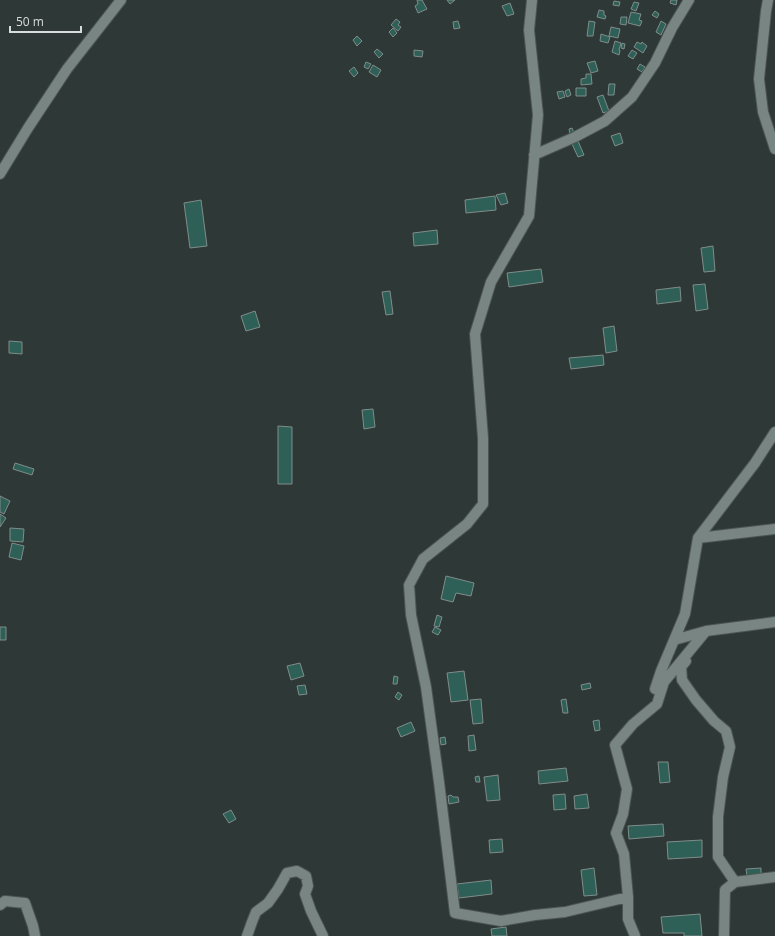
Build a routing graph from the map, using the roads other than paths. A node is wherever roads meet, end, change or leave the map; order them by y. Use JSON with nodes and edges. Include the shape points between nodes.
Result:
{"nodes":[{"id":1,"x":120,"y":0,"type":"edge"},
{"id":2,"x":532,"y":0,"type":"edge"},
{"id":3,"x":690,"y":0,"type":"edge"},
{"id":4,"x":768,"y":0,"type":"edge"},
{"id":5,"x":775,"y":149,"type":"edge"},
{"id":6,"x":534,"y":155,"type":"junction"},
{"id":7,"x":0,"y":174,"type":"edge"},
{"id":8,"x":775,"y":432,"type":"edge"},
{"id":9,"x":775,"y":528,"type":"edge"},
{"id":10,"x":698,"y":538,"type":"junction"},
{"id":11,"x":775,"y":622,"type":"edge"},
{"id":12,"x":706,"y":631,"type":"junction"},
{"id":13,"x":674,"y":640,"type":"junction"},
{"id":14,"x":650,"y":710,"type":"junction"},
{"id":15,"x":775,"y":877,"type":"edge"},
{"id":16,"x":735,"y":882,"type":"junction"},
{"id":17,"x":628,"y":897,"type":"junction"},
{"id":18,"x":0,"y":905,"type":"edge"},
{"id":19,"x":35,"y":936,"type":"edge"},
{"id":20,"x":247,"y":936,"type":"edge"},
{"id":21,"x":323,"y":936,"type":"edge"},
{"id":22,"x":635,"y":936,"type":"edge"},
{"id":23,"x":724,"y":936,"type":"edge"}],
"edges":[{"from":1,"to":7,"type":"street","via":[[67,70]]},
{"from":2,"to":6,"type":"street","via":[[529,30],[538,116]]},
{"from":3,"to":6,"type":"street","via":[[632,97],[605,121]]},
{"from":4,"to":5,"type":"street","via":[[760,79],[763,112]]},
{"from":6,"to":17,"type":"street","via":[[529,216],[491,282],[475,334],[483,438],[483,504],[467,524],[423,559],[410,585],[411,615],[426,687],[455,913],[501,921],[564,912]]},
{"from":8,"to":10,"type":"street","via":[[755,463]]},
{"from":9,"to":10,"type":"street"},
{"from":10,"to":13,"type":"street","via":[[685,614]]},
{"from":11,"to":12,"type":"street"},
{"from":12,"to":13,"type":"street"},
{"from":12,"to":14,"type":"street","via":[[664,682],[657,704]]},
{"from":12,"to":16,"type":"street","via":[[681,667],[682,680],[714,721],[726,731],[730,747],[718,817],[718,857]]},
{"from":13,"to":14,"type":"street","via":[[659,676]]},
{"from":14,"to":17,"type":"street","via":[[633,724],[615,745],[627,789],[623,814],[616,833],[624,854]]},
{"from":15,"to":16,"type":"street"},
{"from":16,"to":23,"type":"street","via":[[725,890]]},
{"from":17,"to":22,"type":"street","via":[[628,919]]},
{"from":18,"to":19,"type":"street","via":[[5,901],[25,903]]},
{"from":20,"to":21,"type":"street","via":[[256,912],[268,903],[287,874],[297,871],[306,876],[308,886],[305,894]]}]}
